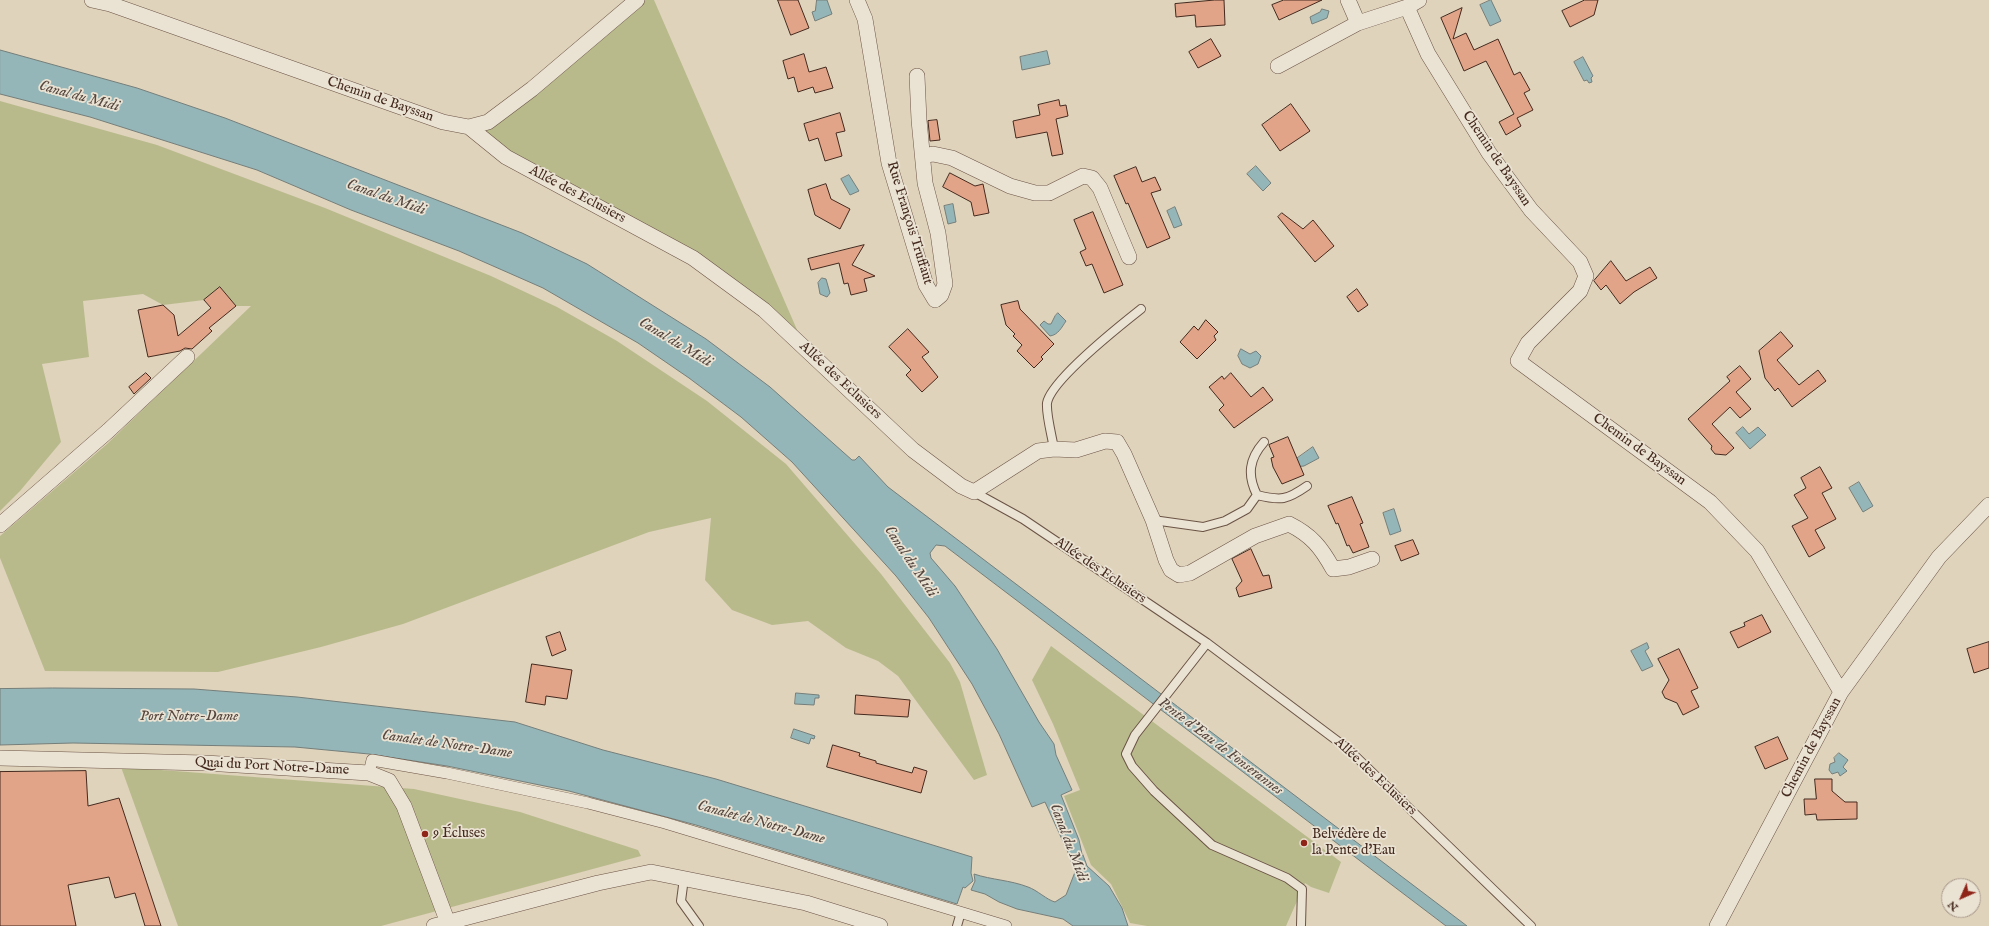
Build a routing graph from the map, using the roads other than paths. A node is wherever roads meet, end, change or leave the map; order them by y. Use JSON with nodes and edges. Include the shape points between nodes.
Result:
{"nodes":[{"id":1,"x":92,"y":0,"type":"edge"},
{"id":2,"x":637,"y":0,"type":"edge"},
{"id":3,"x":857,"y":0,"type":"edge"},
{"id":4,"x":1348,"y":0,"type":"edge"},
{"id":5,"x":1413,"y":3,"type":"edge"},
{"id":6,"x":1358,"y":23,"type":"junction"},
{"id":7,"x":1278,"y":66,"type":"dead end"},
{"id":8,"x":917,"y":76,"type":"dead end"},
{"id":9,"x":469,"y":127,"type":"junction"},
{"id":10,"x":923,"y":156,"type":"junction"},
{"id":11,"x":1129,"y":257,"type":"dead end"},
{"id":12,"x":1142,"y":309,"type":"dead end"},
{"id":13,"x":187,"y":357,"type":"dead end"},
{"id":14,"x":1264,"y":442,"type":"dead end"},
{"id":15,"x":1054,"y":448,"type":"junction"},
{"id":16,"x":1307,"y":486,"type":"dead end"},
{"id":17,"x":974,"y":492,"type":"junction"},
{"id":18,"x":1257,"y":495,"type":"junction"},
{"id":19,"x":1989,"y":505,"type":"edge"},
{"id":20,"x":1153,"y":520,"type":"junction"},
{"id":21,"x":0,"y":525,"type":"edge"},
{"id":22,"x":1372,"y":559,"type":"dead end"},
{"id":23,"x":1207,"y":643,"type":"junction"},
{"id":24,"x":1842,"y":692,"type":"junction"},
{"id":25,"x":0,"y":758,"type":"edge"},
{"id":26,"x":369,"y":773,"type":"junction"},
{"id":27,"x":684,"y":878,"type":"junction"},
{"id":28,"x":961,"y":912,"type":"junction"},
{"id":29,"x":441,"y":924,"type":"edge"},
{"id":30,"x":699,"y":926,"type":"edge"},
{"id":31,"x":880,"y":926,"type":"edge"},
{"id":32,"x":957,"y":926,"type":"edge"},
{"id":33,"x":1006,"y":926,"type":"edge"},
{"id":34,"x":1301,"y":926,"type":"edge"},
{"id":35,"x":1531,"y":926,"type":"edge"},
{"id":36,"x":1717,"y":926,"type":"edge"}],
"edges":[{"from":1,"to":9,"type":"street","name":"Chemin de Bayssan","via":[[110,4],[444,122]]},
{"from":2,"to":9,"type":"street","name":"Chemin de Bayssan","via":[[532,89],[488,122]]},
{"from":3,"to":10,"type":"street","name":"Rue François Truffaut","via":[[865,19],[889,163],[926,285],[935,300],[941,295],[945,284],[938,233],[925,183]]},
{"from":4,"to":6,"type":"street"},
{"from":5,"to":6,"type":"street"},
{"from":5,"to":24,"type":"street","name":"Chemin de Bayssan","via":[[1428,54],[1489,152],[1531,210],[1580,262],[1586,276],[1580,291],[1528,343],[1518,361],[1710,502],[1757,551]]},
{"from":6,"to":7,"type":"street"},
{"from":8,"to":10,"type":"street","name":"Rue François Truffaut"},
{"from":9,"to":17,"type":"street","name":"Allée des Eclusiers","via":[[506,157],[693,258],[764,310],[913,450],[961,486]]},
{"from":10,"to":11,"type":"street","via":[[933,154],[952,158],[1010,186],[1034,193],[1049,193],[1083,176],[1092,178],[1100,188]]},
{"from":12,"to":15,"type":"lane","via":[[1098,343],[1057,386],[1047,402]]},
{"from":13,"to":21,"type":"street","via":[[108,431]]},
{"from":14,"to":18,"type":"lane","via":[[1254,454],[1251,468],[1251,483]]},
{"from":15,"to":17,"type":"street","via":[[1038,451]]},
{"from":15,"to":20,"type":"street","via":[[1076,450],[1105,441],[1117,442]]},
{"from":16,"to":18,"type":"lane","via":[[1290,498],[1272,499]]},
{"from":17,"to":23,"type":"lane","name":"Allée des Eclusiers","via":[[1023,519]]},
{"from":18,"to":20,"type":"lane","via":[[1247,509],[1225,521],[1203,527]]},
{"from":19,"to":24,"type":"street","via":[[1938,557]]},
{"from":20,"to":22,"type":"street","via":[[1166,560],[1171,570],[1179,575],[1190,573],[1255,536],[1289,524],[1305,532],[1323,551],[1333,569],[1349,568]]},
{"from":23,"to":34,"type":"lane","via":[[1135,735],[1126,754],[1132,766],[1212,845],[1287,878],[1302,889]]},
{"from":23,"to":35,"type":"lane","name":"Allée des Eclusiers","via":[[1348,749]]},
{"from":24,"to":36,"type":"street","name":"Chemin de Bayssan"},
{"from":25,"to":26,"type":"street","name":"Quai du Port Notre-Dame","via":[[204,763]]},
{"from":26,"to":28,"type":"street","via":[[372,760],[448,773],[588,803],[692,830]]},
{"from":26,"to":29,"type":"street","name":"Quai du Port Notre-Dame","via":[[389,781],[404,806]]},
{"from":27,"to":29,"type":"street","via":[[651,872],[640,874]]},
{"from":27,"to":30,"type":"lane","via":[[681,901]]},
{"from":27,"to":31,"type":"street","via":[[806,903]]},
{"from":28,"to":32,"type":"lane"},
{"from":28,"to":33,"type":"street"}]}
